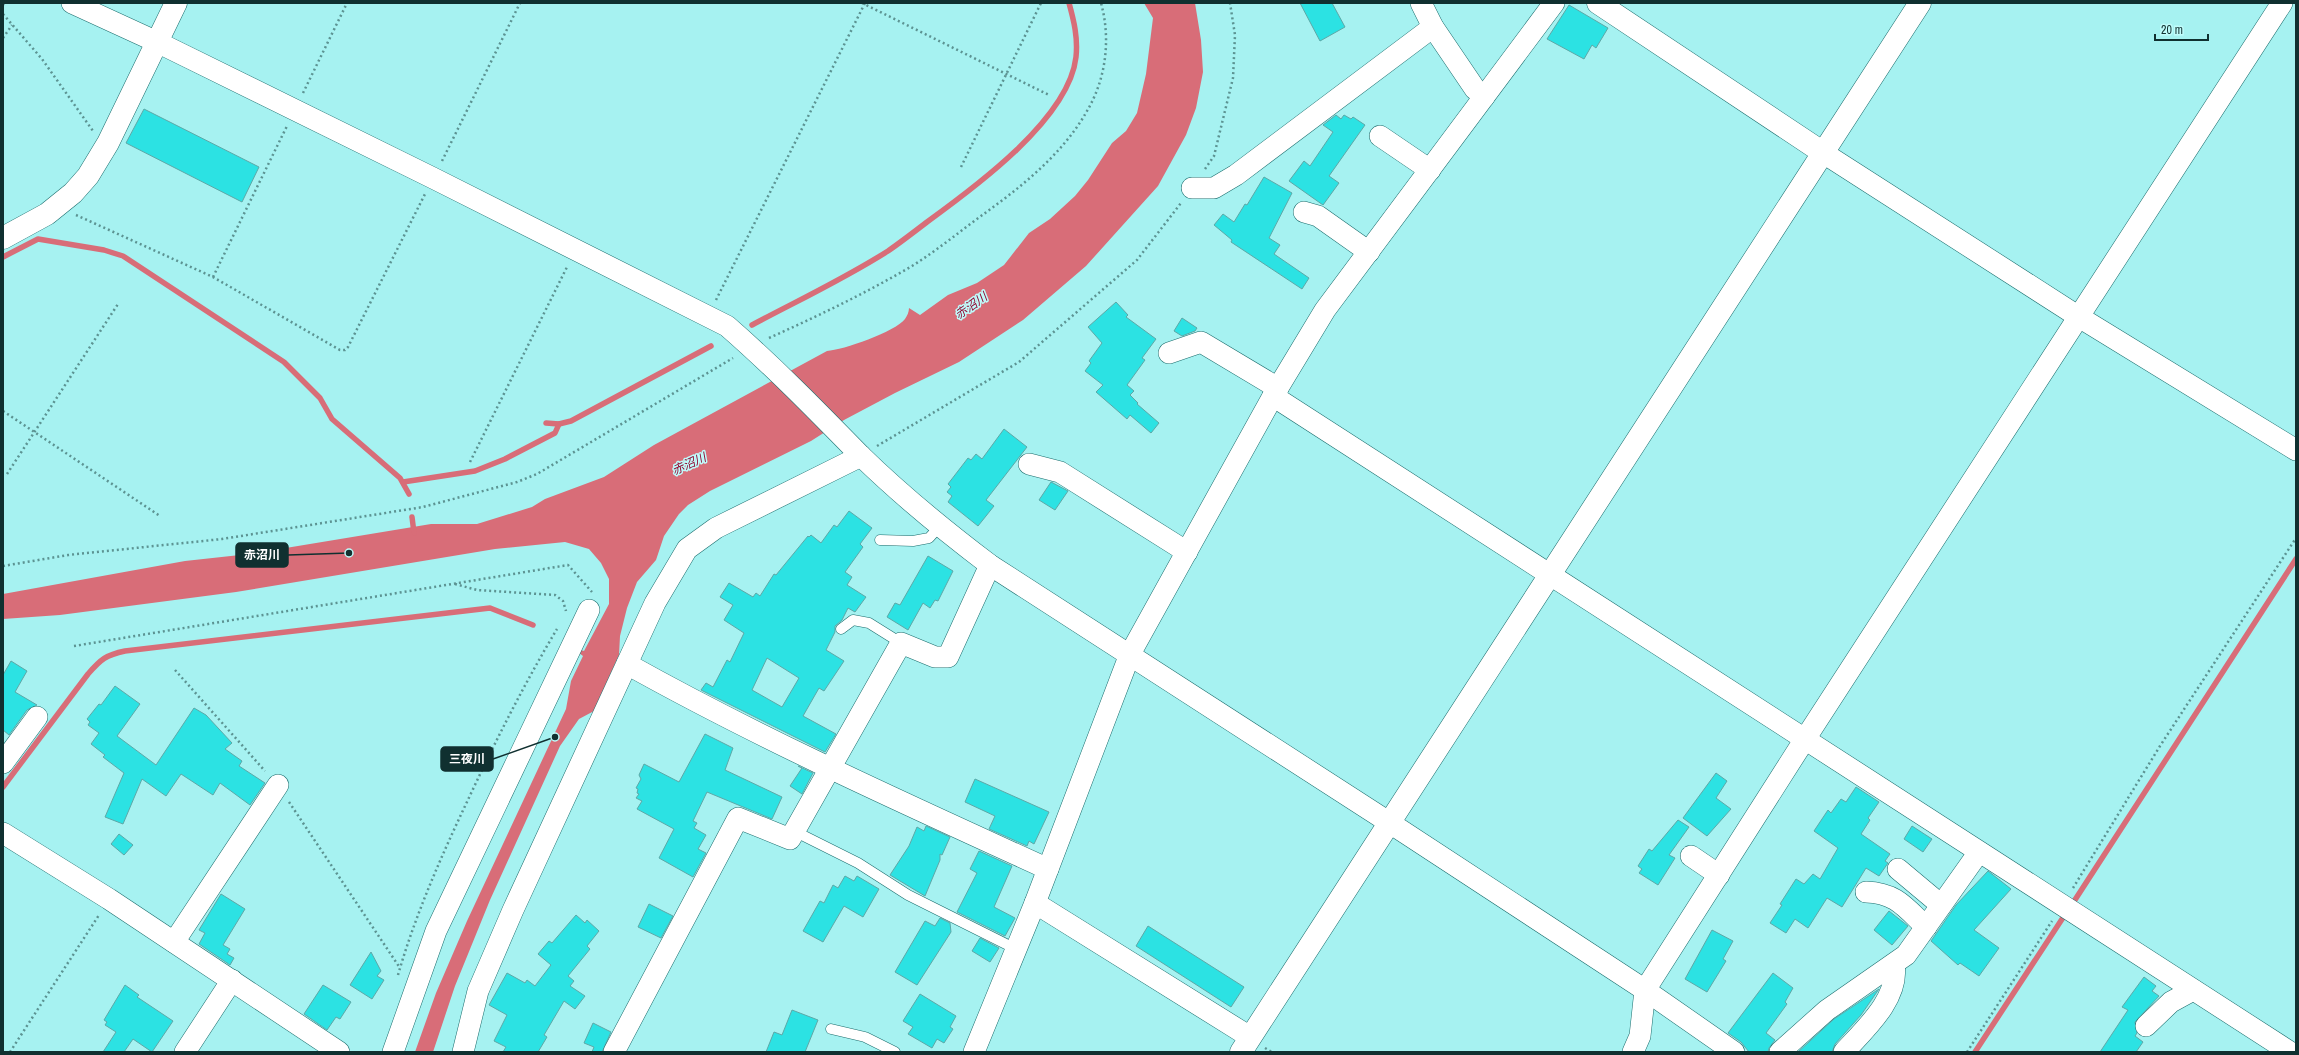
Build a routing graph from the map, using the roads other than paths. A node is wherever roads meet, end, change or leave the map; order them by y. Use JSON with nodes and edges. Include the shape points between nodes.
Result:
{"nodes":[{"id":1,"x":72,"y":3,"type":"edge"},
{"id":2,"x":176,"y":3,"type":"edge"},
{"id":3,"x":1421,"y":3,"type":"edge"},
{"id":4,"x":1554,"y":3,"type":"edge"},
{"id":5,"x":1598,"y":3,"type":"edge"},
{"id":6,"x":1920,"y":3,"type":"edge"},
{"id":7,"x":2282,"y":3,"type":"edge"},
{"id":8,"x":1433,"y":27,"type":"junction"},
{"id":9,"x":157,"y":42,"type":"junction"},
{"id":10,"x":1484,"y":97,"type":"junction"},
{"id":11,"x":1380,"y":136,"type":"dead end"},
{"id":12,"x":1825,"y":154,"type":"junction"},
{"id":13,"x":1430,"y":170,"type":"junction"},
{"id":14,"x":1192,"y":188,"type":"road end"},
{"id":15,"x":1304,"y":212,"type":"dead end"},
{"id":16,"x":3,"y":238,"type":"edge"},
{"id":17,"x":1369,"y":252,"type":"junction"},
{"id":18,"x":2079,"y":317,"type":"junction"},
{"id":19,"x":1169,"y":353,"type":"dead end"},
{"id":20,"x":1276,"y":392,"type":"junction"},
{"id":21,"x":2296,"y":450,"type":"edge"},
{"id":22,"x":861,"y":456,"type":"junction"},
{"id":23,"x":1029,"y":464,"type":"dead end"},
{"id":24,"x":939,"y":527,"type":"junction"},
{"id":25,"x":880,"y":540,"type":"dead end"},
{"id":26,"x":1187,"y":552,"type":"junction"},
{"id":27,"x":990,"y":565,"type":"junction"},
{"id":28,"x":1551,"y":575,"type":"junction"},
{"id":29,"x":589,"y":610,"type":"road end"},
{"id":30,"x":841,"y":629,"type":"dead end"},
{"id":31,"x":901,"y":643,"type":"junction"},
{"id":32,"x":1130,"y":654,"type":"junction"},
{"id":33,"x":627,"y":664,"type":"junction"},
{"id":34,"x":37,"y":717,"type":"dead end"},
{"id":35,"x":1805,"y":739,"type":"junction"},
{"id":36,"x":3,"y":763,"type":"edge"},
{"id":37,"x":831,"y":769,"type":"junction"},
{"id":38,"x":278,"y":785,"type":"road end"},
{"id":39,"x":1390,"y":823,"type":"junction"},
{"id":40,"x":794,"y":831,"type":"junction"},
{"id":41,"x":3,"y":833,"type":"edge"},
{"id":42,"x":1979,"y":852,"type":"junction"},
{"id":43,"x":1691,"y":856,"type":"dead end"},
{"id":44,"x":1048,"y":869,"type":"junction"},
{"id":45,"x":1898,"y":869,"type":"dead end"},
{"id":46,"x":1719,"y":875,"type":"junction"},
{"id":47,"x":1866,"y":892,"type":"dead end"},
{"id":48,"x":1035,"y":903,"type":"junction"},
{"id":49,"x":1941,"y":905,"type":"junction"},
{"id":50,"x":1926,"y":927,"type":"junction"},
{"id":51,"x":174,"y":942,"type":"junction"},
{"id":52,"x":1016,"y":949,"type":"junction"},
{"id":53,"x":1894,"y":964,"type":"junction"},
{"id":54,"x":232,"y":980,"type":"junction"},
{"id":55,"x":1645,"y":990,"type":"junction"},
{"id":56,"x":2193,"y":990,"type":"junction"},
{"id":57,"x":2146,"y":1026,"type":"dead end"},
{"id":58,"x":831,"y":1029,"type":"dead end"},
{"id":59,"x":1245,"y":1045,"type":"edge"},
{"id":60,"x":185,"y":1052,"type":"edge"},
{"id":61,"x":339,"y":1052,"type":"edge"},
{"id":62,"x":393,"y":1052,"type":"edge"},
{"id":63,"x":463,"y":1052,"type":"edge"},
{"id":64,"x":614,"y":1052,"type":"edge"},
{"id":65,"x":895,"y":1052,"type":"edge"},
{"id":66,"x":974,"y":1052,"type":"edge"},
{"id":67,"x":1633,"y":1052,"type":"edge"},
{"id":68,"x":1734,"y":1052,"type":"edge"},
{"id":69,"x":1780,"y":1052,"type":"edge"},
{"id":70,"x":1844,"y":1052,"type":"edge"},
{"id":71,"x":2290,"y":1052,"type":"edge"}],
"edges":[{"from":1,"to":9,"type":"street"},
{"from":2,"to":9,"type":"street"},
{"from":3,"to":8,"type":"street"},
{"from":4,"to":10,"type":"street"},
{"from":5,"to":12,"type":"street"},
{"from":6,"to":12,"type":"street"},
{"from":7,"to":18,"type":"street"},
{"from":8,"to":10,"type":"street","via":[[1475,89]]},
{"from":8,"to":14,"type":"street","via":[[1236,175],[1214,188]]},
{"from":9,"to":16,"type":"street","via":[[108,143],[88,176],[58,206]]},
{"from":9,"to":22,"type":"street","via":[[727,326],[755,350]]},
{"from":10,"to":13,"type":"street"},
{"from":11,"to":13,"type":"street"},
{"from":12,"to":18,"type":"street"},
{"from":12,"to":28,"type":"street"},
{"from":13,"to":17,"type":"street"},
{"from":15,"to":17,"type":"street","via":[[1318,216]]},
{"from":17,"to":20,"type":"street","via":[[1325,310]]},
{"from":18,"to":21,"type":"street"},
{"from":18,"to":35,"type":"street"},
{"from":19,"to":20,"type":"street","via":[[1201,342]]},
{"from":20,"to":26,"type":"street"},
{"from":20,"to":28,"type":"street"},
{"from":22,"to":24,"type":"street"},
{"from":22,"to":33,"type":"street","via":[[716,528],[688,549],[655,603]]},
{"from":23,"to":26,"type":"street","via":[[1060,472]]},
{"from":24,"to":25,"type":"lane","via":[[929,538],[913,542]]},
{"from":24,"to":27,"type":"street"},
{"from":26,"to":32,"type":"street"},
{"from":27,"to":31,"type":"street","via":[[948,657],[935,657]]},
{"from":27,"to":32,"type":"street"},
{"from":28,"to":35,"type":"street"},
{"from":28,"to":39,"type":"street"},
{"from":29,"to":62,"type":"street","via":[[436,931]]},
{"from":30,"to":31,"type":"lane","via":[[853,620],[869,623]]},
{"from":31,"to":37,"type":"street"},
{"from":32,"to":39,"type":"street"},
{"from":32,"to":44,"type":"street"},
{"from":33,"to":37,"type":"street"},
{"from":33,"to":63,"type":"street","via":[[478,991]]},
{"from":34,"to":36,"type":"street"},
{"from":35,"to":42,"type":"street"},
{"from":35,"to":46,"type":"street"},
{"from":37,"to":40,"type":"street"},
{"from":37,"to":44,"type":"street"},
{"from":38,"to":51,"type":"street"},
{"from":39,"to":55,"type":"street"},
{"from":39,"to":59,"type":"street"},
{"from":40,"to":52,"type":"lane","via":[[858,863],[908,895]]},
{"from":40,"to":64,"type":"street","via":[[790,839],[738,818]]},
{"from":41,"to":51,"type":"street"},
{"from":42,"to":49,"type":"street"},
{"from":42,"to":56,"type":"street"},
{"from":43,"to":46,"type":"street"},
{"from":44,"to":48,"type":"street"},
{"from":45,"to":49,"type":"street"},
{"from":46,"to":55,"type":"street"},
{"from":47,"to":50,"type":"street","via":[[1890,896]]},
{"from":48,"to":52,"type":"street"},
{"from":48,"to":59,"type":"street"},
{"from":49,"to":50,"type":"street"},
{"from":50,"to":53,"type":"street","via":[[1906,955]]},
{"from":51,"to":54,"type":"street"},
{"from":52,"to":66,"type":"street"},
{"from":53,"to":69,"type":"street","via":[[1827,1010]]},
{"from":53,"to":70,"type":"street","via":[[1894,982],[1887,998],[1872,1021]]},
{"from":54,"to":60,"type":"street"},
{"from":54,"to":61,"type":"street"},
{"from":55,"to":67,"type":"street","via":[[1640,1036]]},
{"from":55,"to":68,"type":"street"},
{"from":56,"to":57,"type":"street","via":[[2171,1002]]},
{"from":56,"to":71,"type":"street"},
{"from":58,"to":65,"type":"lane","via":[[865,1036]]}]}
